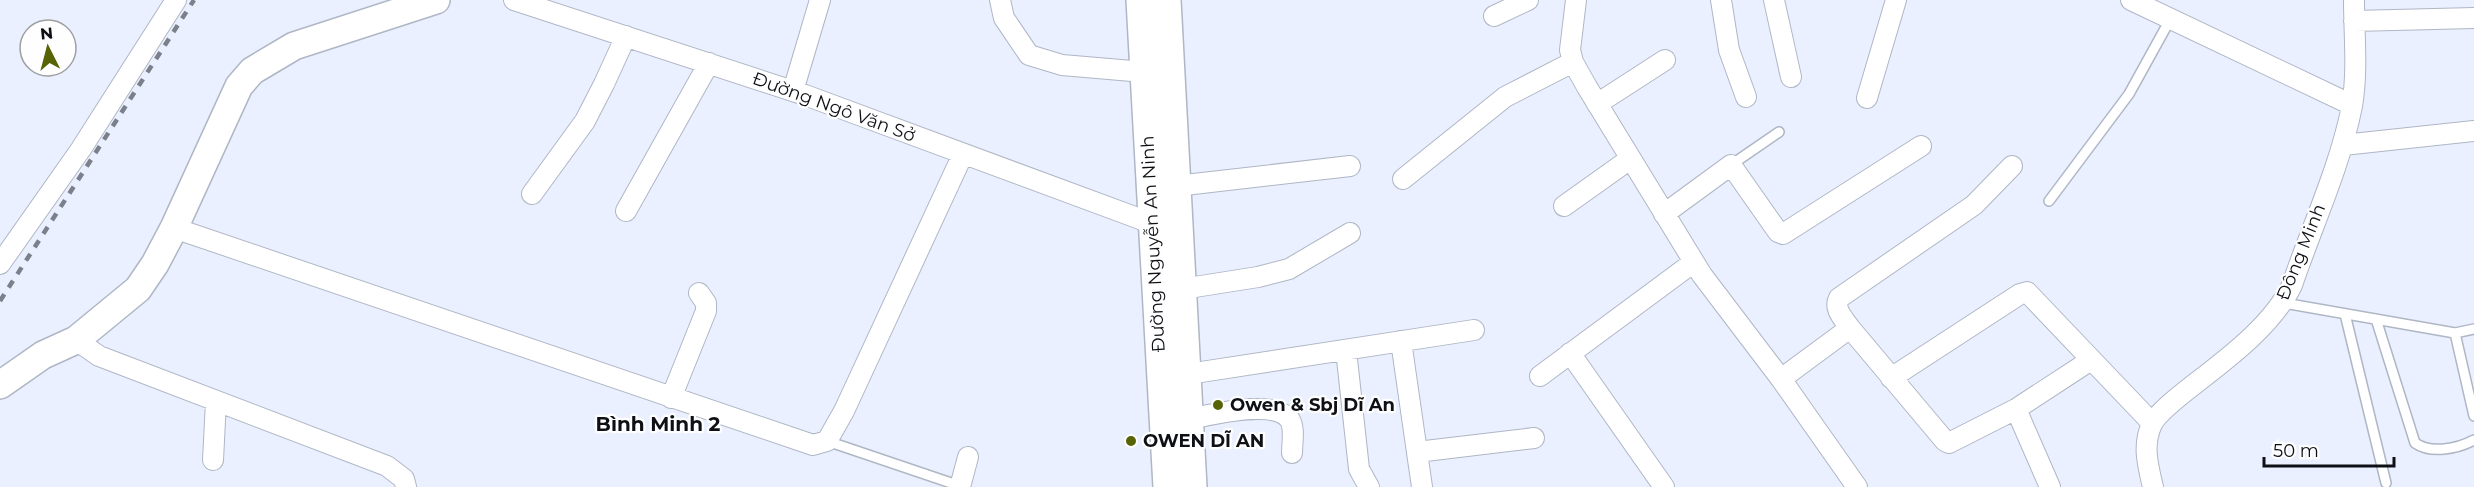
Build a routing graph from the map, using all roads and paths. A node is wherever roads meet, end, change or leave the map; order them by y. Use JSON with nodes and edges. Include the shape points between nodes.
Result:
{"nodes":[{"id":1,"x":176,"y":0,"type":"edge"},
{"id":2,"x":436,"y":0,"type":"edge"},
{"id":3,"x":514,"y":0,"type":"edge"},
{"id":4,"x":820,"y":0,"type":"edge"},
{"id":5,"x":1000,"y":0,"type":"edge"},
{"id":6,"x":1140,"y":0,"type":"edge"},
{"id":7,"x":1167,"y":0,"type":"edge"},
{"id":8,"x":1528,"y":0,"type":"edge"},
{"id":9,"x":1576,"y":0,"type":"edge"},
{"id":10,"x":1721,"y":0,"type":"edge"},
{"id":11,"x":1774,"y":0,"type":"edge"},
{"id":12,"x":1896,"y":0,"type":"edge"},
{"id":13,"x":2131,"y":0,"type":"edge"},
{"id":14,"x":2354,"y":0,"type":"edge"},
{"id":15,"x":2153,"y":5,"type":"edge"},
{"id":16,"x":1494,"y":16,"type":"dead end"},
{"id":17,"x":2171,"y":18,"type":"junction"},
{"id":18,"x":2474,"y":18,"type":"edge"},
{"id":19,"x":2354,"y":21,"type":"junction"},
{"id":20,"x":626,"y":36,"type":"junction"},
{"id":21,"x":1665,"y":60,"type":"dead end"},
{"id":22,"x":1572,"y":62,"type":"junction"},
{"id":23,"x":709,"y":63,"type":"junction"},
{"id":24,"x":1144,"y":72,"type":"junction"},
{"id":25,"x":1791,"y":77,"type":"dead end"},
{"id":26,"x":793,"y":91,"type":"junction"},
{"id":27,"x":1746,"y":97,"type":"dead end"},
{"id":28,"x":1867,"y":98,"type":"dead end"},
{"id":29,"x":1597,"y":104,"type":"junction"},
{"id":30,"x":2352,"y":105,"type":"junction"},
{"id":31,"x":2474,"y":131,"type":"edge"},
{"id":32,"x":1779,"y":132,"type":"dead end"},
{"id":33,"x":2343,"y":144,"type":"junction"},
{"id":34,"x":1921,"y":146,"type":"dead end"},
{"id":35,"x":963,"y":154,"type":"junction"},
{"id":36,"x":1630,"y":159,"type":"junction"},
{"id":37,"x":1731,"y":165,"type":"junction"},
{"id":38,"x":1350,"y":166,"type":"dead end"},
{"id":39,"x":2012,"y":166,"type":"dead end"},
{"id":40,"x":1403,"y":179,"type":"dead end"},
{"id":41,"x":1176,"y":186,"type":"junction"},
{"id":42,"x":532,"y":194,"type":"dead end"},
{"id":43,"x":2049,"y":201,"type":"dead end"},
{"id":44,"x":1564,"y":206,"type":"dead end"},
{"id":45,"x":626,"y":211,"type":"dead end"},
{"id":46,"x":1664,"y":214,"type":"junction"},
{"id":47,"x":1151,"y":223,"type":"junction"},
{"id":48,"x":174,"y":228,"type":"junction"},
{"id":49,"x":1350,"y":233,"type":"dead end"},
{"id":50,"x":3,"y":253,"type":"edge"},
{"id":51,"x":1694,"y":262,"type":"junction"},
{"id":52,"x":1182,"y":289,"type":"junction"},
{"id":53,"x":699,"y":293,"type":"dead end"},
{"id":54,"x":2284,"y":303,"type":"junction"},
{"id":55,"x":2345,"y":314,"type":"junction"},
{"id":56,"x":2376,"y":319,"type":"junction"},
{"id":57,"x":1850,"y":328,"type":"junction"},
{"id":58,"x":2474,"y":329,"type":"edge"},
{"id":59,"x":1474,"y":330,"type":"dead end"},
{"id":60,"x":2455,"y":333,"type":"junction"},
{"id":61,"x":76,"y":340,"type":"junction"},
{"id":62,"x":1401,"y":342,"type":"junction"},
{"id":63,"x":1346,"y":350,"type":"junction"},
{"id":64,"x":1570,"y":353,"type":"junction"},
{"id":65,"x":2091,"y":360,"type":"junction"},
{"id":66,"x":1540,"y":376,"type":"dead end"},
{"id":67,"x":1173,"y":377,"type":"junction"},
{"id":68,"x":1891,"y":378,"type":"junction"},
{"id":69,"x":1780,"y":379,"type":"junction"},
{"id":70,"x":0,"y":385,"type":"edge"},
{"id":71,"x":671,"y":398,"type":"junction"},
{"id":72,"x":216,"y":401,"type":"junction"},
{"id":73,"x":2016,"y":410,"type":"junction"},
{"id":74,"x":2474,"y":416,"type":"edge"},
{"id":75,"x":1189,"y":419,"type":"junction"},
{"id":76,"x":2152,"y":423,"type":"junction"},
{"id":77,"x":1534,"y":438,"type":"dead end"},
{"id":78,"x":2474,"y":440,"type":"edge"},
{"id":79,"x":827,"y":441,"type":"junction"},
{"id":80,"x":1417,"y":452,"type":"junction"},
{"id":81,"x":1292,"y":453,"type":"dead end"},
{"id":82,"x":968,"y":457,"type":"dead end"},
{"id":83,"x":213,"y":460,"type":"dead end"},
{"id":84,"x":2386,"y":483,"type":"dead end"},
{"id":85,"x":406,"y":487,"type":"edge"},
{"id":86,"x":960,"y":487,"type":"edge"},
{"id":87,"x":1167,"y":487,"type":"edge"},
{"id":88,"x":1193,"y":487,"type":"edge"},
{"id":89,"x":1369,"y":487,"type":"edge"},
{"id":90,"x":1422,"y":487,"type":"edge"},
{"id":91,"x":1664,"y":487,"type":"edge"},
{"id":92,"x":1857,"y":487,"type":"edge"},
{"id":93,"x":2050,"y":487,"type":"edge"},
{"id":94,"x":2153,"y":487,"type":"edge"}],
"edges":[{"from":1,"to":50,"type":"street","via":[[81,149]]},
{"from":2,"to":48,"type":"main road","via":[[294,46],[252,71],[239,86]]},
{"from":3,"to":20,"type":"street","name":"Đường Ngô Văn Sở"},
{"from":4,"to":26,"type":"street"},
{"from":5,"to":24,"type":"street","via":[[1004,18],[1029,55],[1062,65]]},
{"from":6,"to":24,"type":"main road","name":"Đường Nguyễn An Ninh"},
{"from":7,"to":41,"type":"main road","name":"Đường Nguyễn An Ninh"},
{"from":8,"to":16,"type":"street"},
{"from":9,"to":22,"type":"street"},
{"from":10,"to":27,"type":"street","via":[[1729,50]]},
{"from":11,"to":25,"type":"street"},
{"from":12,"to":28,"type":"street"},
{"from":13,"to":15,"type":"street"},
{"from":14,"to":19,"type":"street","name":"Đông Minh"},
{"from":15,"to":17,"type":"street"},
{"from":17,"to":30,"type":"street"},
{"from":17,"to":43,"type":"lane","via":[[2129,94]]},
{"from":18,"to":19,"type":"street"},
{"from":19,"to":30,"type":"street","name":"Đông Minh"},
{"from":20,"to":23,"type":"street","name":"Đường Ngô Văn Sở"},
{"from":20,"to":42,"type":"street","via":[[585,121]]},
{"from":21,"to":29,"type":"street"},
{"from":22,"to":29,"type":"street"},
{"from":22,"to":40,"type":"street","via":[[1506,97]]},
{"from":23,"to":26,"type":"street","name":"Đường Ngô Văn Sở"},
{"from":23,"to":45,"type":"street"},
{"from":24,"to":47,"type":"main road","name":"Đường Nguyễn An Ninh"},
{"from":26,"to":35,"type":"street","name":"Đường Ngô Văn Sở"},
{"from":29,"to":36,"type":"street"},
{"from":30,"to":33,"type":"street","name":"Đông Minh"},
{"from":31,"to":33,"type":"street"},
{"from":32,"to":37,"type":"lane"},
{"from":33,"to":54,"type":"street","name":"Đông Minh"},
{"from":34,"to":37,"type":"street","via":[[1783,234]]},
{"from":35,"to":47,"type":"street","name":"Đường Ngô Văn Sở"},
{"from":35,"to":79,"type":"street"},
{"from":36,"to":44,"type":"street"},
{"from":36,"to":46,"type":"street"},
{"from":37,"to":46,"type":"street"},
{"from":38,"to":41,"type":"street"},
{"from":39,"to":57,"type":"street","via":[[1974,205],[1839,298],[1838,310]]},
{"from":41,"to":52,"type":"main road","name":"Đường Nguyễn An Ninh"},
{"from":46,"to":51,"type":"street"},
{"from":47,"to":67,"type":"main road","name":"Đường Nguyễn An Ninh"},
{"from":48,"to":61,"type":"main road","via":[[138,289]]},
{"from":48,"to":71,"type":"street"},
{"from":49,"to":52,"type":"street","via":[[1289,269]]},
{"from":51,"to":64,"type":"street"},
{"from":51,"to":69,"type":"street"},
{"from":52,"to":67,"type":"main road","name":"Đường Nguyễn An Ninh"},
{"from":53,"to":71,"type":"street","via":[[706,311]]},
{"from":54,"to":55,"type":"lane"},
{"from":54,"to":76,"type":"street","name":"Đông Minh","via":[[2231,356]]},
{"from":55,"to":56,"type":"lane"},
{"from":55,"to":84,"type":"lane"},
{"from":56,"to":60,"type":"lane"},
{"from":56,"to":78,"type":"lane","via":[[2415,442],[2423,449],[2452,448]]},
{"from":57,"to":68,"type":"street"},
{"from":57,"to":69,"type":"street"},
{"from":58,"to":60,"type":"lane"},
{"from":59,"to":62,"type":"street"},
{"from":60,"to":74,"type":"lane"},
{"from":61,"to":70,"type":"main road","via":[[43,355]]},
{"from":61,"to":72,"type":"street","via":[[99,356]]},
{"from":62,"to":63,"type":"street"},
{"from":62,"to":80,"type":"street"},
{"from":63,"to":67,"type":"street"},
{"from":63,"to":89,"type":"street","via":[[1359,469]]},
{"from":64,"to":66,"type":"street"},
{"from":64,"to":91,"type":"street"},
{"from":65,"to":68,"type":"street","via":[[2031,295],[2023,292]]},
{"from":65,"to":73,"type":"street"},
{"from":65,"to":76,"type":"street"},
{"from":67,"to":75,"type":"main road","name":"Đường Nguyễn An Ninh"},
{"from":67,"to":87,"type":"main road","name":"Đường Nguyễn An Ninh"},
{"from":68,"to":73,"type":"street","via":[[1949,443]]},
{"from":69,"to":92,"type":"street"},
{"from":71,"to":79,"type":"street","via":[[813,445]]},
{"from":72,"to":83,"type":"street"},
{"from":72,"to":85,"type":"street","via":[[387,466],[404,478]]},
{"from":73,"to":93,"type":"street"},
{"from":75,"to":81,"type":"street","via":[[1252,409],[1279,412],[1293,426]]},
{"from":75,"to":88,"type":"main road","name":"Đường Nguyễn An Ninh"},
{"from":76,"to":94,"type":"street","via":[[2145,453]]},
{"from":77,"to":80,"type":"street"},
{"from":79,"to":86,"type":"lane"},
{"from":80,"to":90,"type":"street"},
{"from":82,"to":86,"type":"street"}]}
